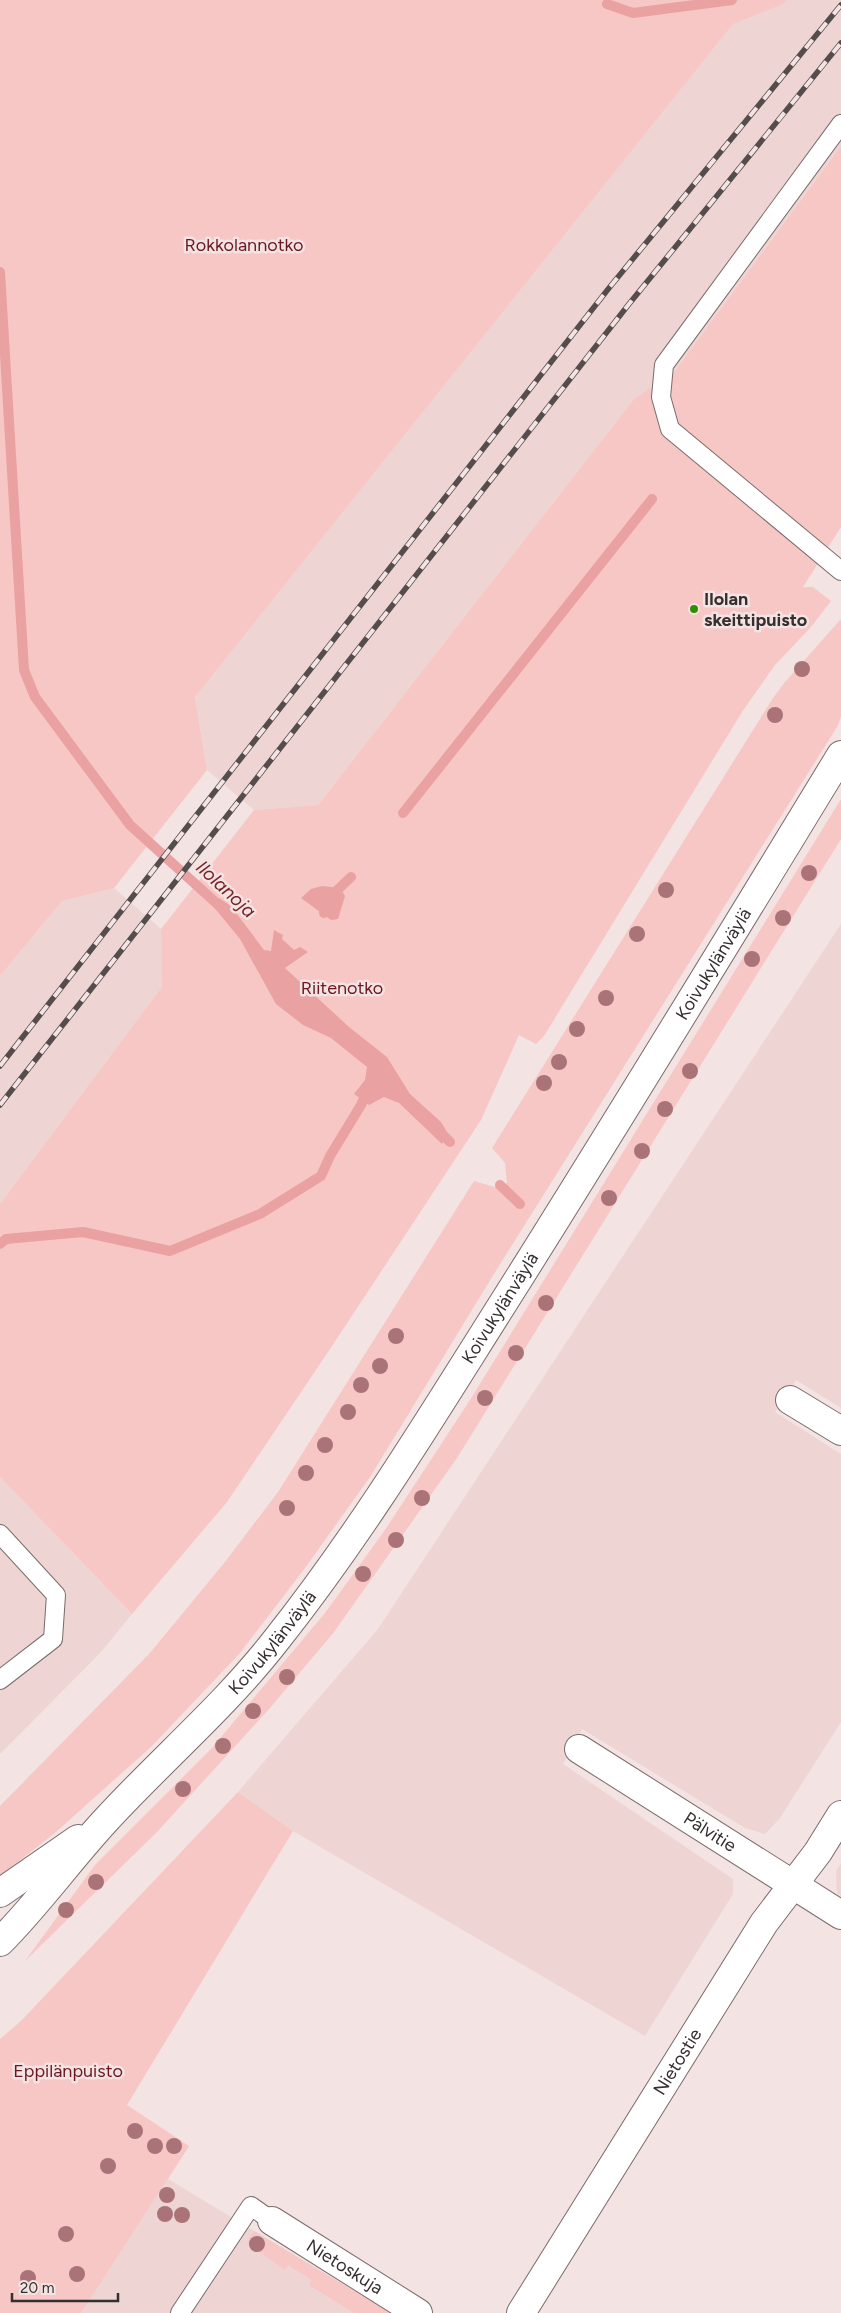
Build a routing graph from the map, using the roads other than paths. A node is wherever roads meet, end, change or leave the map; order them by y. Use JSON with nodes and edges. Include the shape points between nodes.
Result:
{"nodes":[{"id":1,"x":841,"y":124,"type":"edge"},
{"id":2,"x":841,"y":572,"type":"edge"},
{"id":3,"x":841,"y":755,"type":"edge"},
{"id":4,"x":790,"y":1400,"type":"dead end"},
{"id":5,"x":841,"y":1431,"type":"edge"},
{"id":6,"x":0,"y":1534,"type":"edge"},
{"id":7,"x":0,"y":1680,"type":"edge"},
{"id":8,"x":579,"y":1750,"type":"dead end"},
{"id":9,"x":841,"y":1816,"type":"edge"},
{"id":10,"x":106,"y":1820,"type":"junction"},
{"id":11,"x":793,"y":1887,"type":"junction"},
{"id":12,"x":0,"y":1893,"type":"edge"},
{"id":13,"x":841,"y":1916,"type":"edge"},
{"id":14,"x":0,"y":1942,"type":"edge"},
{"id":15,"x":272,"y":2221,"type":"joint"},
{"id":16,"x":180,"y":2313,"type":"edge"},
{"id":17,"x":418,"y":2313,"type":"edge"},
{"id":18,"x":521,"y":2313,"type":"edge"}],
"edges":[{"from":1,"to":2,"type":"lane","via":[[664,366],[661,397],[670,429]]},
{"from":3,"to":10,"type":"main road","name":"Koivukylänväylä","via":[[586,1172],[378,1501],[275,1643],[203,1723]]},
{"from":4,"to":5,"type":"main road"},
{"from":6,"to":7,"type":"lane","via":[[56,1595],[53,1639]]},
{"from":8,"to":11,"type":"main road","name":"Pälvitie"},
{"from":9,"to":11,"type":"main road","name":"Nietostie"},
{"from":10,"to":12,"type":"main road","name":"Koivukylänväylä"},
{"from":10,"to":14,"type":"main road","name":"Koivukylänväylä"},
{"from":11,"to":13,"type":"main road","name":"Pälvitie"},
{"from":11,"to":18,"type":"main road","name":"Nietostie","via":[[764,1923]]},
{"from":15,"to":16,"type":"lane","via":[[250,2206]]},
{"from":15,"to":17,"type":"main road","name":"Nietoskuja"}]}
